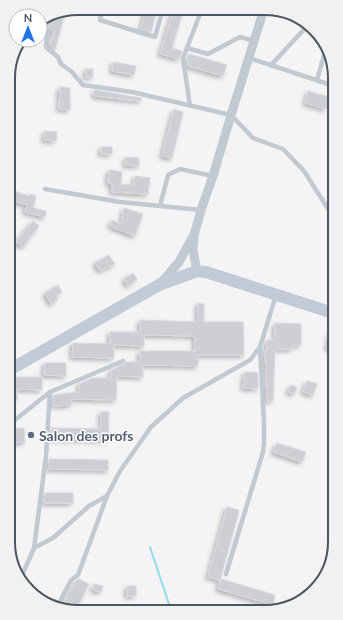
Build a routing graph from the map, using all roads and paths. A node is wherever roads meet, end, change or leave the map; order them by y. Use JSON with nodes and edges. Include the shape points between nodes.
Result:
{"nodes":[{"id":1,"x":101,"y":15,"type":"edge"},
{"id":2,"x":161,"y":15,"type":"edge"},
{"id":3,"x":200,"y":15,"type":"edge"},
{"id":4,"x":262,"y":15,"type":"edge"},
{"id":5,"x":304,"y":29,"type":"edge"},
{"id":6,"x":254,"y":41,"type":"junction"},
{"id":7,"x":48,"y":48,"type":"edge"},
{"id":8,"x":187,"y":48,"type":"junction"},
{"id":9,"x":324,"y":55,"type":"edge"},
{"id":10,"x":249,"y":58,"type":"junction"},
{"id":11,"x":271,"y":65,"type":"junction"},
{"id":12,"x":317,"y":80,"type":"junction"},
{"id":13,"x":328,"y":83,"type":"edge"},
{"id":14,"x":190,"y":106,"type":"junction"},
{"id":15,"x":231,"y":115,"type":"junction"},
{"id":16,"x":214,"y":176,"type":"junction"},
{"id":17,"x":45,"y":189,"type":"dead end"},
{"id":18,"x":160,"y":206,"type":"junction"},
{"id":19,"x":328,"y":209,"type":"edge"},
{"id":20,"x":201,"y":210,"type":"junction"},
{"id":21,"x":194,"y":235,"type":"junction"},
{"id":22,"x":198,"y":271,"type":"junction"},
{"id":23,"x":160,"y":285,"type":"junction"},
{"id":24,"x":276,"y":295,"type":"junction"},
{"id":25,"x":328,"y":311,"type":"edge"},
{"id":26,"x":260,"y":347,"type":"junction"},
{"id":27,"x":123,"y":361,"type":"dead end"},
{"id":28,"x":15,"y":366,"type":"edge"},
{"id":29,"x":50,"y":392,"type":"junction"},
{"id":30,"x":15,"y":420,"type":"edge"},
{"id":31,"x":107,"y":496,"type":"junction"},
{"id":32,"x":34,"y":548,"type":"junction"},
{"id":33,"x":23,"y":573,"type":"edge"},
{"id":34,"x":226,"y":574,"type":"dead end"},
{"id":35,"x":59,"y":602,"type":"edge"}],
"edges":[{"from":1,"to":2,"type":"lane","via":[[100,20],[156,37]]},
{"from":3,"to":8,"type":"lane"},
{"from":4,"to":6,"type":"street"},
{"from":5,"to":11,"type":"lane"},
{"from":6,"to":8,"type":"lane","via":[[240,37],[208,54]]},
{"from":6,"to":10,"type":"street"},
{"from":7,"to":14,"type":"lane","via":[[83,85],[132,92]]},
{"from":8,"to":14,"type":"lane","via":[[183,58]]},
{"from":9,"to":12,"type":"lane"},
{"from":10,"to":11,"type":"lane"},
{"from":10,"to":15,"type":"street"},
{"from":11,"to":12,"type":"lane"},
{"from":12,"to":13,"type":"lane"},
{"from":14,"to":15,"type":"lane"},
{"from":15,"to":16,"type":"street"},
{"from":15,"to":19,"type":"lane","via":[[253,138],[283,149],[304,171]]},
{"from":16,"to":18,"type":"lane","via":[[180,169],[168,175]]},
{"from":16,"to":20,"type":"street"},
{"from":17,"to":18,"type":"lane"},
{"from":18,"to":20,"type":"lane"},
{"from":20,"to":21,"type":"street"},
{"from":21,"to":22,"type":"street","via":[[193,250]]},
{"from":21,"to":23,"type":"street","via":[[180,262]]},
{"from":22,"to":23,"type":"street"},
{"from":22,"to":24,"type":"street"},
{"from":23,"to":28,"type":"street"},
{"from":24,"to":25,"type":"street"},
{"from":24,"to":26,"type":"lane"},
{"from":26,"to":31,"type":"lane","via":[[250,360],[183,398],[151,427],[120,471]]},
{"from":26,"to":34,"type":"lane","via":[[264,444]]},
{"from":27,"to":29,"type":"lane"},
{"from":29,"to":30,"type":"lane"},
{"from":29,"to":32,"type":"lane","via":[[46,456]]},
{"from":31,"to":32,"type":"lane","via":[[89,506],[53,538]]},
{"from":31,"to":35,"type":"lane","via":[[78,575],[71,580]]},
{"from":32,"to":33,"type":"lane"}]}
